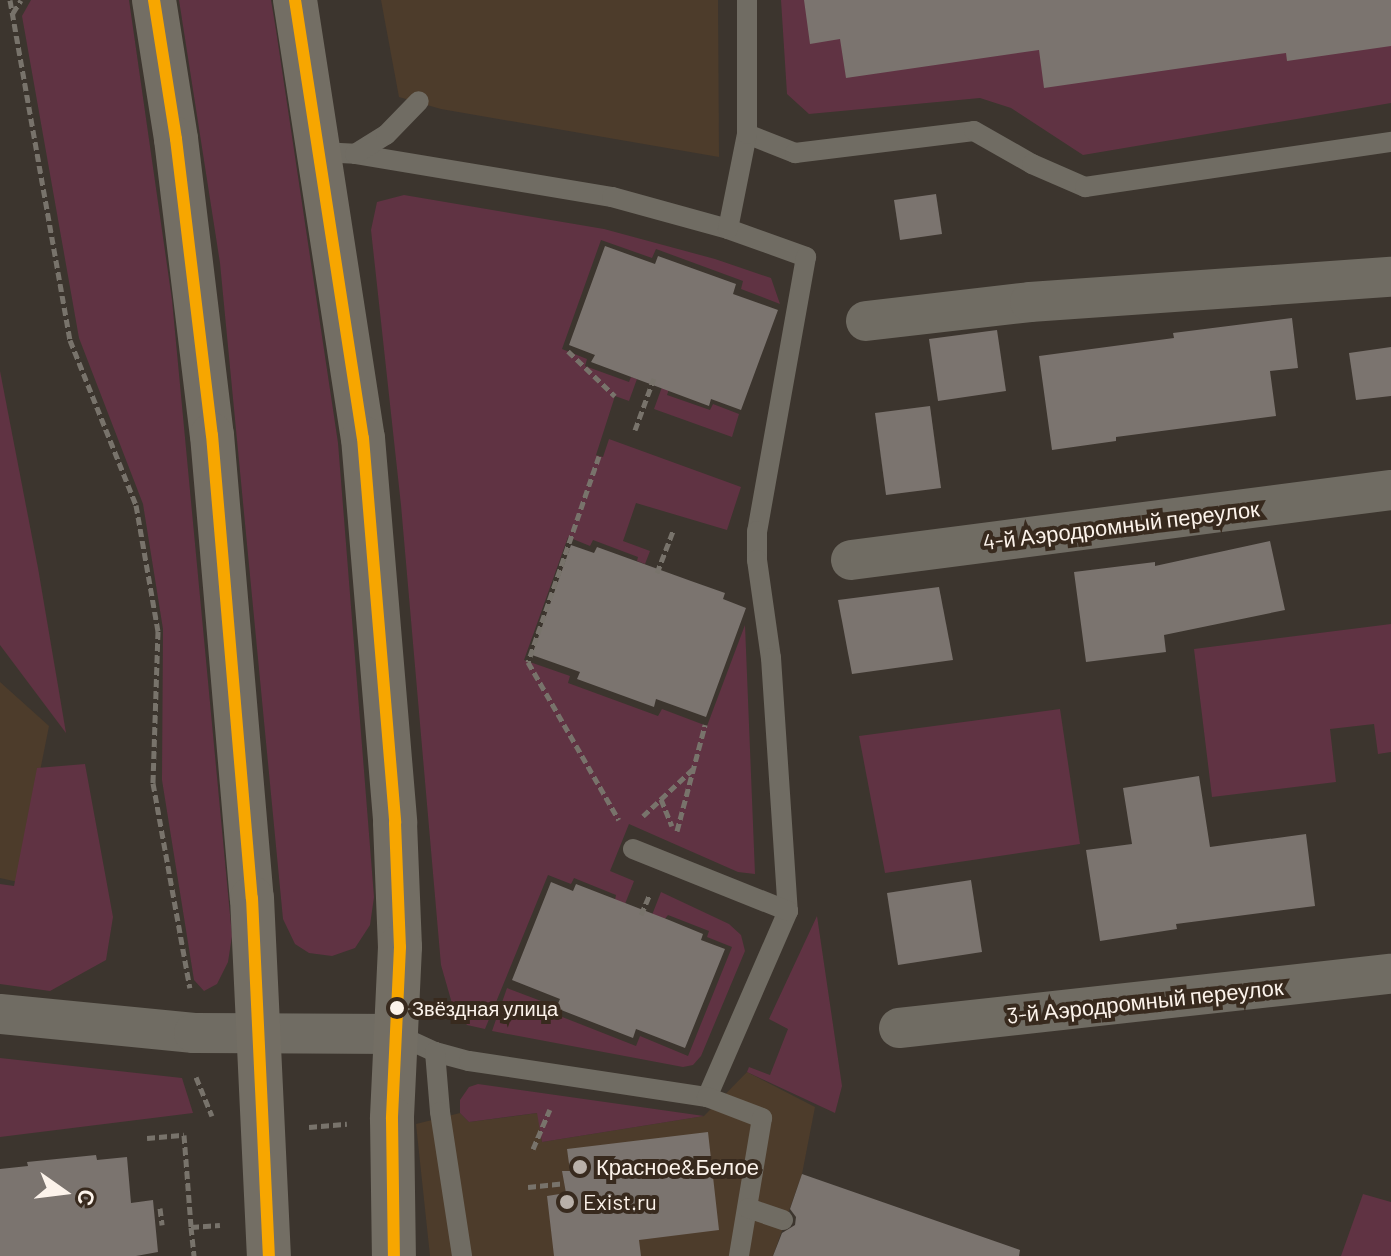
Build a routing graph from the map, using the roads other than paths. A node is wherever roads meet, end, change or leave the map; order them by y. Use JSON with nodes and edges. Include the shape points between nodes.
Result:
{"nodes":[{"id":1,"x":154,"y":0,"type":"edge"},
{"id":2,"x":295,"y":0,"type":"edge"},
{"id":3,"x":747,"y":0,"type":"edge"},
{"id":4,"x":419,"y":101,"type":"dead end"},
{"id":5,"x":747,"y":134,"type":"junction"},
{"id":6,"x":1391,"y":142,"type":"edge"},
{"id":7,"x":337,"y":153,"type":"junction"},
{"id":8,"x":728,"y":229,"type":"junction"},
{"id":9,"x":1391,"y":277,"type":"edge"},
{"id":10,"x":866,"y":321,"type":"dead end"},
{"id":11,"x":1391,"y":490,"type":"edge"},
{"id":12,"x":851,"y":560,"type":"dead end"},
{"id":13,"x":633,"y":849,"type":"road end"},
{"id":14,"x":788,"y":911,"type":"junction"},
{"id":15,"x":1391,"y":974,"type":"edge"},
{"id":16,"x":0,"y":1014,"type":"edge"},
{"id":17,"x":899,"y":1028,"type":"dead end"},
{"id":18,"x":260,"y":1032,"type":"junction"},
{"id":19,"x":396,"y":1034,"type":"junction"},
{"id":20,"x":435,"y":1052,"type":"junction"},
{"id":21,"x":707,"y":1097,"type":"junction"},
{"id":22,"x":748,"y":1208,"type":"junction"},
{"id":23,"x":783,"y":1220,"type":"dead end"},
{"id":24,"x":269,"y":1256,"type":"edge"},
{"id":25,"x":394,"y":1256,"type":"edge"},
{"id":26,"x":462,"y":1256,"type":"edge"},
{"id":27,"x":739,"y":1256,"type":"edge"}],
"edges":[{"from":1,"to":18,"type":"main road","via":[[212,435]]},
{"from":2,"to":7,"type":"main road"},
{"from":3,"to":5,"type":"lane"},
{"from":4,"to":7,"type":"lane","via":[[386,135]]},
{"from":5,"to":6,"type":"lane","via":[[795,153],[974,131],[1085,187]]},
{"from":5,"to":8,"type":"lane"},
{"from":7,"to":8,"type":"lane","via":[[612,197]]},
{"from":7,"to":19,"type":"main road","via":[[398,873]]},
{"from":8,"to":14,"type":"lane","via":[[806,257],[757,531]]},
{"from":9,"to":10,"type":"street","via":[[1030,302]]},
{"from":11,"to":12,"type":"street","name":"4-й Аэродромный переулок"},
{"from":13,"to":14,"type":"lane"},
{"from":14,"to":21,"type":"lane"},
{"from":15,"to":17,"type":"street","name":"3-й Аэродромный переулок"},
{"from":16,"to":18,"type":"street","via":[[194,1033]]},
{"from":18,"to":19,"type":"street"},
{"from":18,"to":24,"type":"main road"},
{"from":19,"to":20,"type":"lane"},
{"from":19,"to":25,"type":"main road"},
{"from":20,"to":21,"type":"lane"},
{"from":20,"to":26,"type":"lane"},
{"from":21,"to":22,"type":"lane","via":[[762,1118]]},
{"from":22,"to":23,"type":"lane"},
{"from":22,"to":27,"type":"lane"}]}
